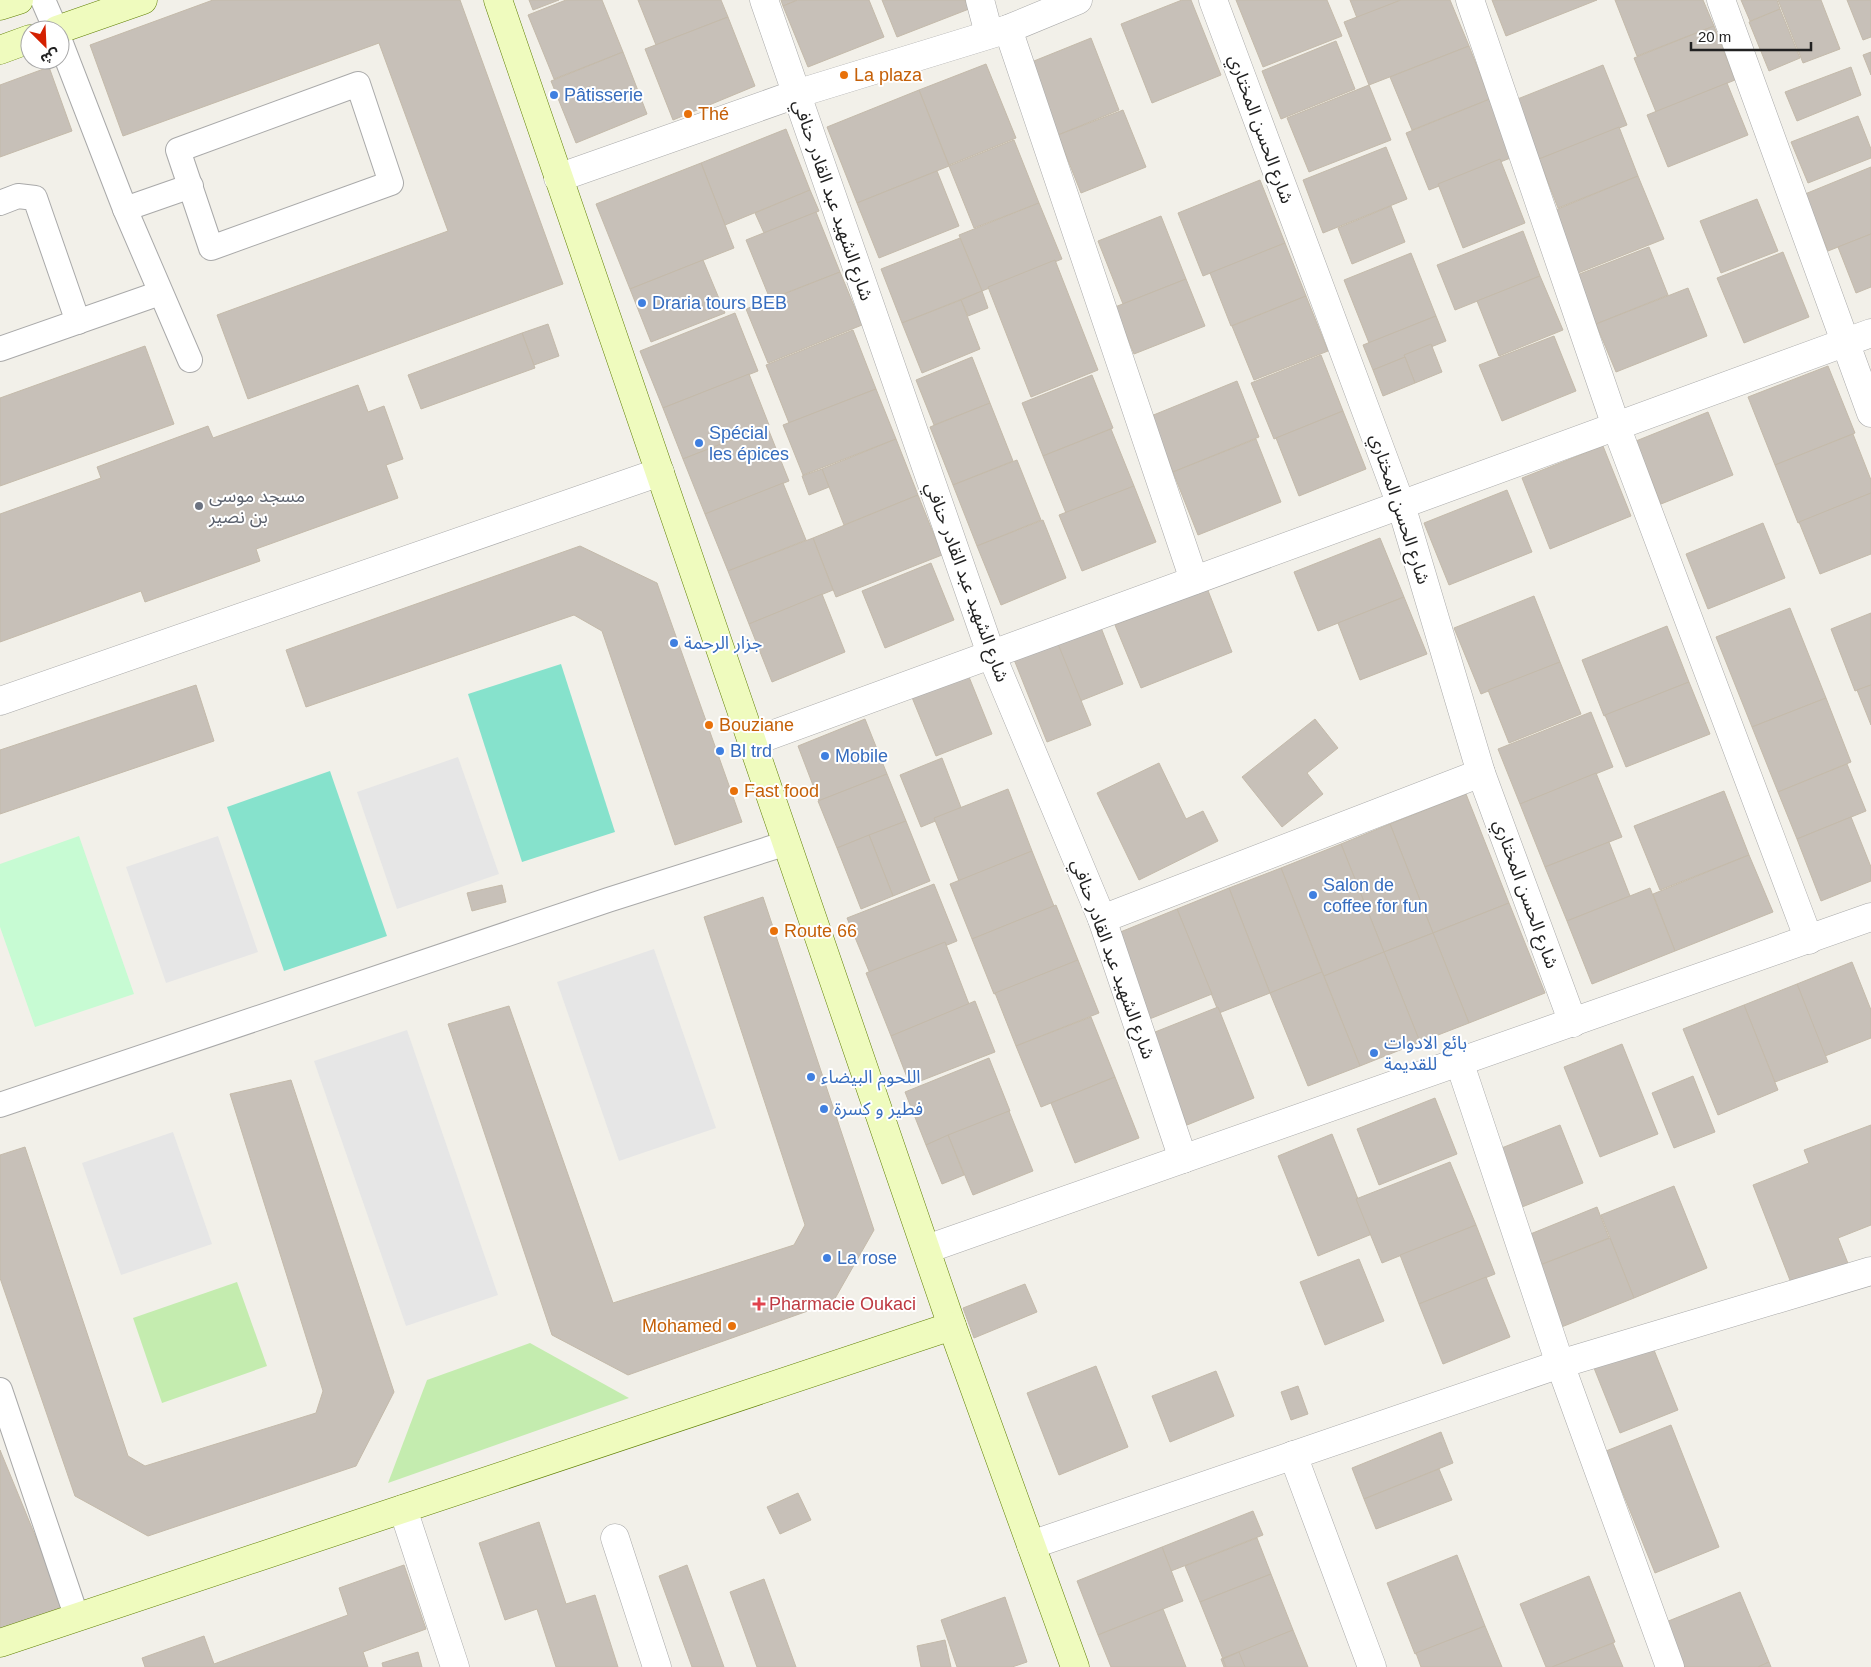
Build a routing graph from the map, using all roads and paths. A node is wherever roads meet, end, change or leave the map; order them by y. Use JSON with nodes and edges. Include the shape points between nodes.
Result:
{"nodes":[{"id":1,"x":19,"y":0,"type":"edge"},
{"id":2,"x":43,"y":0,"type":"edge"},
{"id":3,"x":143,"y":0,"type":"edge"},
{"id":4,"x":498,"y":0,"type":"edge"},
{"id":5,"x":764,"y":0,"type":"edge"},
{"id":6,"x":980,"y":0,"type":"edge"},
{"id":7,"x":1078,"y":0,"type":"edge"},
{"id":8,"x":1213,"y":0,"type":"edge"},
{"id":9,"x":1470,"y":0,"type":"edge"},
{"id":10,"x":1721,"y":0,"type":"edge"},
{"id":11,"x":0,"y":6,"type":"edge"},
{"id":12,"x":52,"y":20,"type":"edge"},
{"id":13,"x":70,"y":25,"type":"edge"},
{"id":14,"x":998,"y":32,"type":"junction"},
{"id":15,"x":20,"y":43,"type":"edge"},
{"id":16,"x":0,"y":50,"type":"edge"},
{"id":17,"x":70,"y":67,"type":"edge"},
{"id":18,"x":796,"y":94,"type":"junction"},
{"id":19,"x":558,"y":178,"type":"junction"},
{"id":20,"x":190,"y":186,"type":"junction"},
{"id":21,"x":0,"y":203,"type":"edge"},
{"id":22,"x":125,"y":210,"type":"junction"},
{"id":23,"x":160,"y":293,"type":"junction"},
{"id":24,"x":78,"y":322,"type":"junction"},
{"id":25,"x":1859,"y":338,"type":"edge"},
{"id":26,"x":0,"y":349,"type":"edge"},
{"id":27,"x":190,"y":360,"type":"dead end"},
{"id":28,"x":1871,"y":413,"type":"edge"},
{"id":29,"x":1616,"y":426,"type":"junction"},
{"id":30,"x":660,"y":472,"type":"junction"},
{"id":31,"x":1401,"y":505,"type":"junction"},
{"id":32,"x":1194,"y":580,"type":"junction"},
{"id":33,"x":991,"y":654,"type":"junction"},
{"id":34,"x":0,"y":701,"type":"edge"},
{"id":35,"x":752,"y":742,"type":"junction"},
{"id":36,"x":1481,"y":773,"type":"junction"},
{"id":37,"x":787,"y":844,"type":"junction"},
{"id":38,"x":1871,"y":917,"type":"edge"},
{"id":39,"x":1102,"y":919,"type":"junction"},
{"id":40,"x":1809,"y":940,"type":"junction"},
{"id":41,"x":1574,"y":1023,"type":"junction"},
{"id":42,"x":1459,"y":1061,"type":"junction"},
{"id":43,"x":0,"y":1104,"type":"edge"},
{"id":44,"x":1183,"y":1159,"type":"junction"},
{"id":45,"x":927,"y":1249,"type":"junction"},
{"id":46,"x":1871,"y":1271,"type":"edge"},
{"id":47,"x":952,"y":1326,"type":"junction"},
{"id":48,"x":1560,"y":1364,"type":"junction"},
{"id":49,"x":0,"y":1390,"type":"edge"},
{"id":50,"x":1293,"y":1455,"type":"junction"},
{"id":51,"x":403,"y":1509,"type":"junction"},
{"id":52,"x":615,"y":1538,"type":"dead end"},
{"id":53,"x":1030,"y":1545,"type":"junction"},
{"id":54,"x":77,"y":1618,"type":"junction"},
{"id":55,"x":0,"y":1643,"type":"edge"},
{"id":56,"x":455,"y":1667,"type":"edge"},
{"id":57,"x":657,"y":1667,"type":"edge"},
{"id":58,"x":1075,"y":1667,"type":"edge"},
{"id":59,"x":1372,"y":1667,"type":"edge"},
{"id":60,"x":1670,"y":1667,"type":"edge"}],
"edges":[{"from":1,"to":11,"type":"main road"},
{"from":2,"to":12,"type":"lane"},
{"from":3,"to":13,"type":"main road"},
{"from":4,"to":19,"type":"main road"},
{"from":5,"to":18,"type":"street","name":"شارع الشهيد عبد القادر حنافي"},
{"from":6,"to":14,"type":"street"},
{"from":7,"to":14,"type":"street"},
{"from":8,"to":31,"type":"street","name":"شارع الحسن المختاري"},
{"from":9,"to":29,"type":"street"},
{"from":10,"to":25,"type":"street"},
{"from":14,"to":18,"type":"street"},
{"from":14,"to":32,"type":"street"},
{"from":15,"to":16,"type":"main road"},
{"from":17,"to":22,"type":"lane"},
{"from":18,"to":19,"type":"street"},
{"from":18,"to":33,"type":"street","name":"شارع الشهيد عبد القادر حنافي"},
{"from":19,"to":30,"type":"main road"},
{"from":20,"to":20,"type":"lane","via":[[211,248],[391,183],[358,84],[178,150]]},
{"from":20,"to":22,"type":"lane"},
{"from":21,"to":24,"type":"lane","via":[[18,196],[35,198]]},
{"from":22,"to":23,"type":"lane"},
{"from":23,"to":24,"type":"lane"},
{"from":23,"to":27,"type":"lane"},
{"from":24,"to":26,"type":"lane"},
{"from":25,"to":28,"type":"street"},
{"from":25,"to":29,"type":"street"},
{"from":29,"to":31,"type":"street"},
{"from":29,"to":40,"type":"street"},
{"from":30,"to":34,"type":"street"},
{"from":30,"to":35,"type":"main road"},
{"from":31,"to":32,"type":"street"},
{"from":31,"to":36,"type":"street","name":"شارع الحسن المختاري"},
{"from":32,"to":33,"type":"street"},
{"from":33,"to":35,"type":"street"},
{"from":33,"to":39,"type":"street","name":"شارع الشهيد عبد القادر حنافي"},
{"from":35,"to":37,"type":"main road"},
{"from":36,"to":39,"type":"street"},
{"from":36,"to":41,"type":"street","name":"شارع الحسن المختاري"},
{"from":37,"to":43,"type":"lane","via":[[571,912]]},
{"from":37,"to":45,"type":"main road"},
{"from":38,"to":40,"type":"street"},
{"from":39,"to":44,"type":"street","name":"شارع الشهيد عبد القادر حنافي"},
{"from":40,"to":41,"type":"street"},
{"from":41,"to":42,"type":"street"},
{"from":42,"to":44,"type":"street"},
{"from":42,"to":48,"type":"street"},
{"from":44,"to":45,"type":"street"},
{"from":45,"to":47,"type":"main road"},
{"from":46,"to":48,"type":"street"},
{"from":47,"to":51,"type":"main road"},
{"from":47,"to":53,"type":"main road"},
{"from":48,"to":50,"type":"street"},
{"from":48,"to":60,"type":"street"},
{"from":49,"to":54,"type":"lane"},
{"from":50,"to":53,"type":"street"},
{"from":50,"to":59,"type":"street"},
{"from":51,"to":54,"type":"main road"},
{"from":51,"to":56,"type":"street"},
{"from":52,"to":57,"type":"street"},
{"from":53,"to":58,"type":"main road"},
{"from":54,"to":55,"type":"main road"}]}
